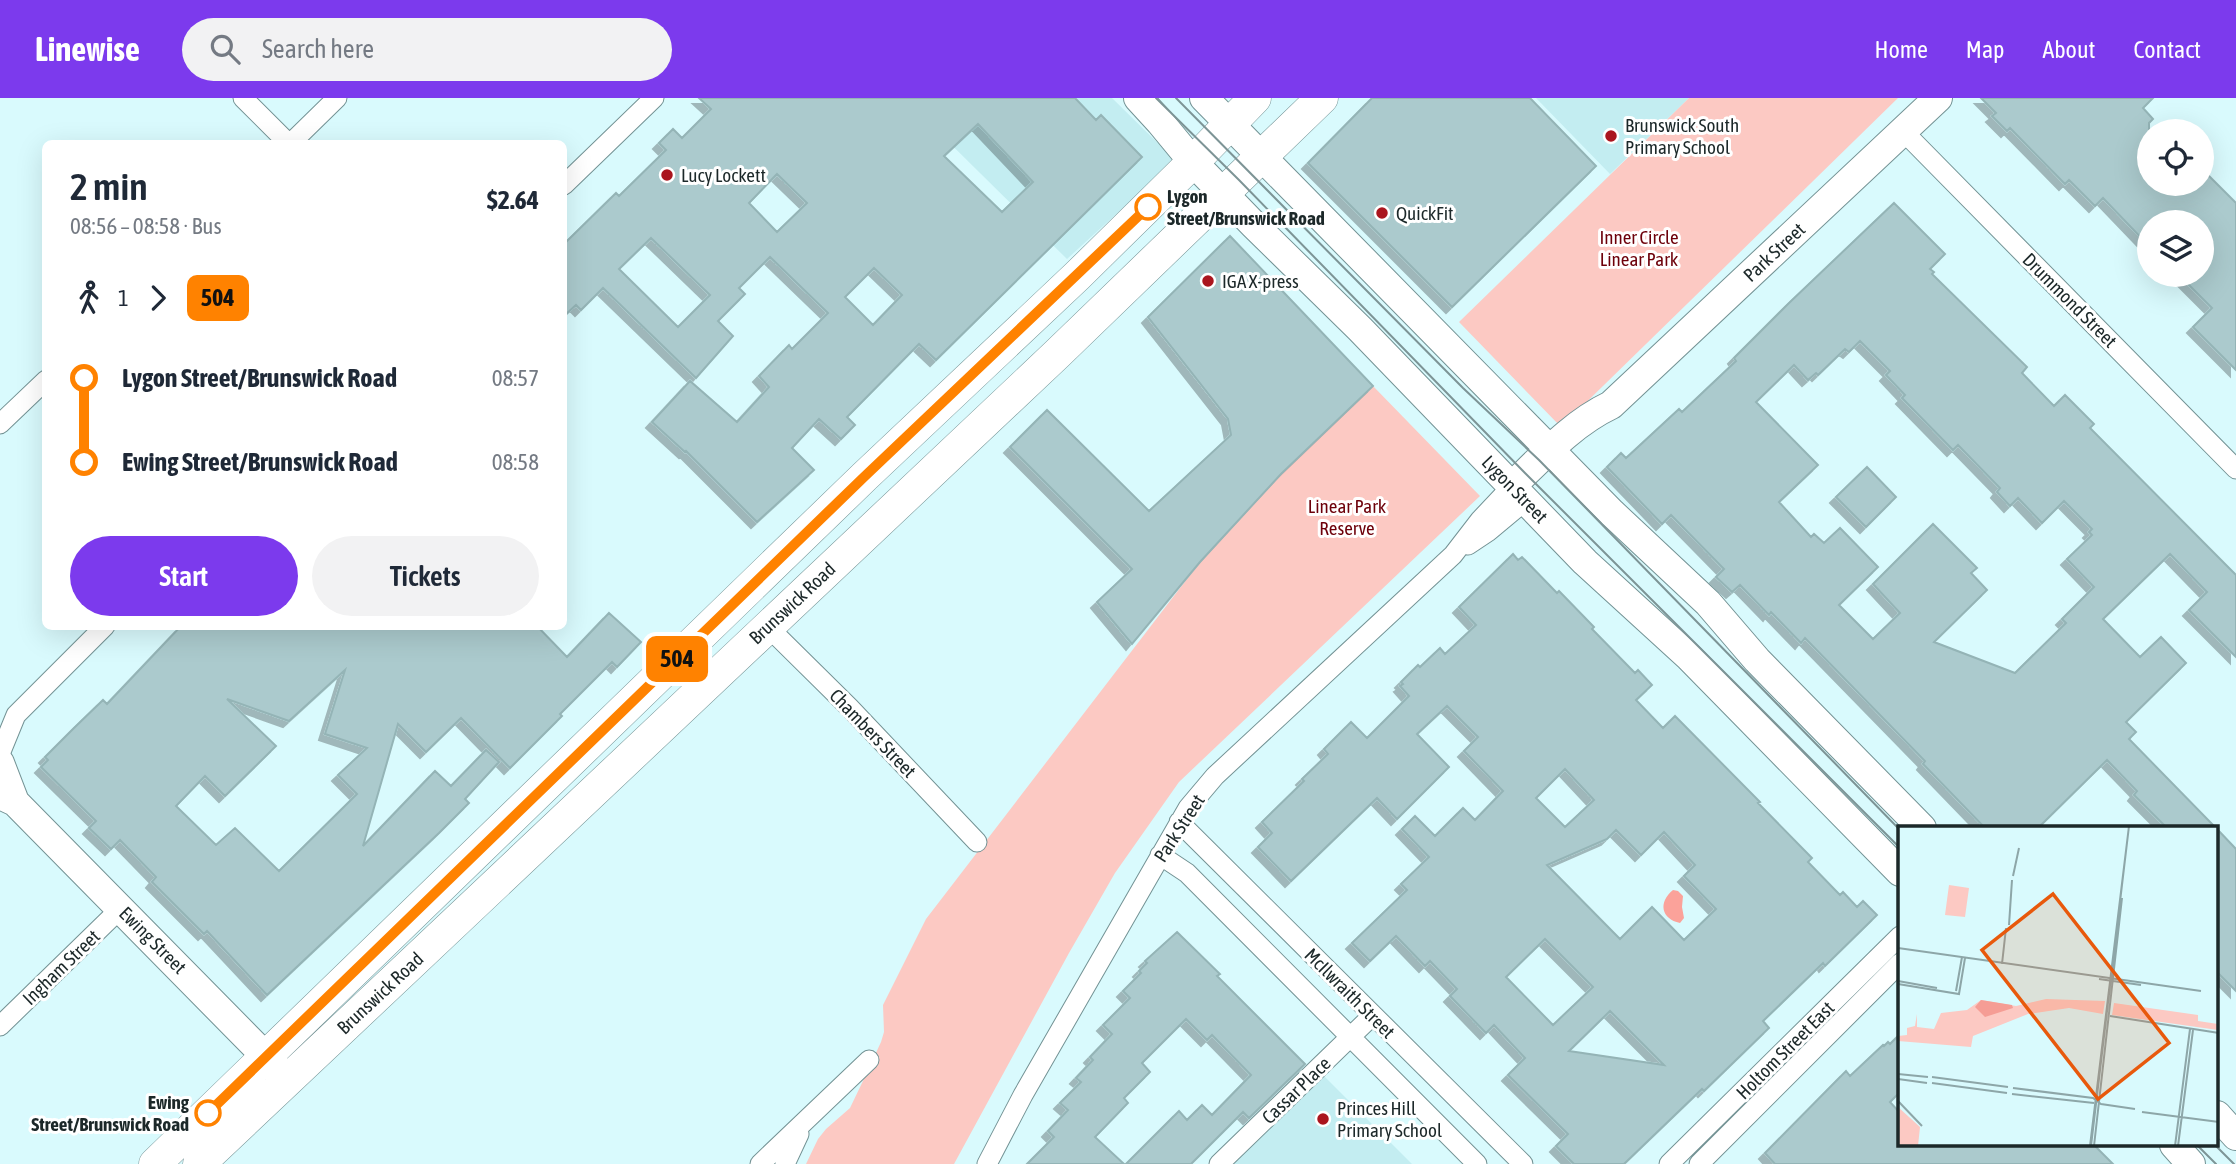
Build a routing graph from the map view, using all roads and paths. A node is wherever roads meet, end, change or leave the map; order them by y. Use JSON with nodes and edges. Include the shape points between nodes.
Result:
{"nodes":[{"id":1,"x":243,"y":98,"type":"edge"},
{"id":2,"x":337,"y":98,"type":"edge"},
{"id":3,"x":654,"y":98,"type":"edge"},
{"id":4,"x":1138,"y":98,"type":"edge"},
{"id":5,"x":1204,"y":98,"type":"edge"},
{"id":6,"x":1255,"y":98,"type":"edge"},
{"id":7,"x":1322,"y":98,"type":"edge"},
{"id":8,"x":1938,"y":98,"type":"edge"},
{"id":9,"x":1229,"y":124,"type":"junction"},
{"id":10,"x":1903,"y":131,"type":"junction"},
{"id":11,"x":285,"y":140,"type":"edge"},
{"id":12,"x":293,"y":140,"type":"edge"},
{"id":13,"x":1262,"y":158,"type":"junction"},
{"id":14,"x":1193,"y":162,"type":"junction"},
{"id":15,"x":567,"y":182,"type":"edge"},
{"id":16,"x":1223,"y":195,"type":"junction"},
{"id":17,"x":1027,"y":323,"type":"junction"},
{"id":18,"x":1057,"y":354,"type":"junction"},
{"id":19,"x":42,"y":384,"type":"edge"},
{"id":20,"x":0,"y":424,"type":"edge"},
{"id":21,"x":1557,"y":457,"type":"junction"},
{"id":22,"x":2236,"y":469,"type":"edge"},
{"id":23,"x":1519,"y":492,"type":"junction"},
{"id":24,"x":740,"y":598,"type":"junction"},
{"id":25,"x":768,"y":625,"type":"junction"},
{"id":26,"x":101,"y":630,"type":"edge"},
{"id":27,"x":8,"y":718,"type":"edge"},
{"id":28,"x":0,"y":754,"type":"edge"},
{"id":29,"x":0,"y":762,"type":"edge"},
{"id":30,"x":8,"y":798,"type":"edge"},
{"id":31,"x":1179,"y":822,"type":"junction"},
{"id":32,"x":1920,"y":826,"type":"edge"},
{"id":33,"x":977,"y":842,"type":"dead end"},
{"id":34,"x":1160,"y":855,"type":"junction"},
{"id":35,"x":1898,"y":868,"type":"edge"},
{"id":36,"x":121,"y":908,"type":"junction"},
{"id":37,"x":1898,"y":938,"type":"edge"},
{"id":38,"x":1898,"y":965,"type":"edge"},
{"id":39,"x":1372,"y":1016,"type":"junction"},
{"id":40,"x":0,"y":1026,"type":"edge"},
{"id":41,"x":1350,"y":1037,"type":"junction"},
{"id":42,"x":266,"y":1057,"type":"junction"},
{"id":43,"x":869,"y":1060,"type":"dead end"},
{"id":44,"x":289,"y":1080,"type":"junction"},
{"id":45,"x":2218,"y":1116,"type":"edge"},
{"id":46,"x":806,"y":1120,"type":"junction"},
{"id":47,"x":2236,"y":1136,"type":"edge"},
{"id":48,"x":2175,"y":1146,"type":"edge"},
{"id":49,"x":155,"y":1164,"type":"edge"},
{"id":50,"x":199,"y":1164,"type":"edge"},
{"id":51,"x":760,"y":1164,"type":"edge"},
{"id":52,"x":785,"y":1164,"type":"edge"},
{"id":53,"x":987,"y":1164,"type":"edge"},
{"id":54,"x":1219,"y":1164,"type":"edge"},
{"id":55,"x":1477,"y":1164,"type":"edge"},
{"id":56,"x":1523,"y":1164,"type":"edge"},
{"id":57,"x":1669,"y":1164,"type":"edge"},
{"id":58,"x":1699,"y":1164,"type":"edge"},
{"id":59,"x":2191,"y":1164,"type":"edge"}],
"edges":[{"from":1,"to":11,"type":"street"},
{"from":2,"to":12,"type":"street"},
{"from":3,"to":15,"type":"street"},
{"from":4,"to":14,"type":"street","name":"Lygon Street"},
{"from":5,"to":9,"type":"street"},
{"from":6,"to":9,"type":"main road","name":"Brunswick Road"},
{"from":7,"to":13,"type":"main road","name":"Brunswick Road"},
{"from":8,"to":10,"type":"street","name":"Park Street"},
{"from":9,"to":13,"type":"street"},
{"from":9,"to":14,"type":"main road","name":"Brunswick Road"},
{"from":10,"to":21,"type":"street","name":"Park Street","via":[[1611,405],[1585,444]]},
{"from":10,"to":22,"type":"street","name":"Drummond Street"},
{"from":13,"to":16,"type":"main road","name":"Brunswick Road"},
{"from":13,"to":21,"type":"street"},
{"from":14,"to":16,"type":"street","name":"Lygon Street"},
{"from":14,"to":17,"type":"main road","name":"Brunswick Road"},
{"from":16,"to":18,"type":"main road","name":"Brunswick Road"},
{"from":16,"to":23,"type":"street","name":"Lygon Street"},
{"from":17,"to":18,"type":"main road"},
{"from":17,"to":24,"type":"main road","name":"Brunswick Road"},
{"from":18,"to":25,"type":"main road","name":"Brunswick Road"},
{"from":19,"to":20,"type":"street"},
{"from":21,"to":23,"type":"street","name":"Park Street"},
{"from":21,"to":32,"type":"street","via":[[1708,603],[1757,660]]},
{"from":23,"to":31,"type":"street","name":"Park Street","via":[[1215,776]]},
{"from":23,"to":35,"type":"street","name":"Lygon Street"},
{"from":24,"to":25,"type":"main road"},
{"from":24,"to":42,"type":"main road","name":"Brunswick Road"},
{"from":25,"to":33,"type":"street","name":"Chambers Street"},
{"from":25,"to":44,"type":"main road","name":"Brunswick Road"},
{"from":26,"to":27,"type":"street"},
{"from":27,"to":28,"type":"street"},
{"from":28,"to":29,"type":"street"},
{"from":29,"to":30,"type":"street","name":"Ewing Street"},
{"from":30,"to":36,"type":"street","name":"Ewing Street"},
{"from":31,"to":34,"type":"street","name":"Park Street"},
{"from":31,"to":39,"type":"street","name":"McIlwraith Street"},
{"from":34,"to":41,"type":"street","name":"McIlwraith Street","via":[[1187,873]]},
{"from":34,"to":53,"type":"street","name":"Park Street"},
{"from":36,"to":40,"type":"street","name":"Ingham Street"},
{"from":36,"to":42,"type":"street","name":"Ewing Street"},
{"from":37,"to":57,"type":"street","name":"Holtom Street East"},
{"from":38,"to":58,"type":"street","name":"Holtom Street East"},
{"from":39,"to":41,"type":"street","name":"Cassar Place"},
{"from":39,"to":56,"type":"street","name":"McIlwraith Street"},
{"from":41,"to":54,"type":"street","name":"Cassar Place"},
{"from":41,"to":55,"type":"street","name":"McIlwraith Street"},
{"from":42,"to":44,"type":"street","name":"Ewing Street"},
{"from":42,"to":49,"type":"main road","name":"Brunswick Road"},
{"from":43,"to":46,"type":"street"},
{"from":44,"to":50,"type":"main road","name":"Brunswick Road"},
{"from":45,"to":47,"type":"street"},
{"from":46,"to":51,"type":"street"},
{"from":46,"to":52,"type":"street"},
{"from":48,"to":59,"type":"street"}]}
